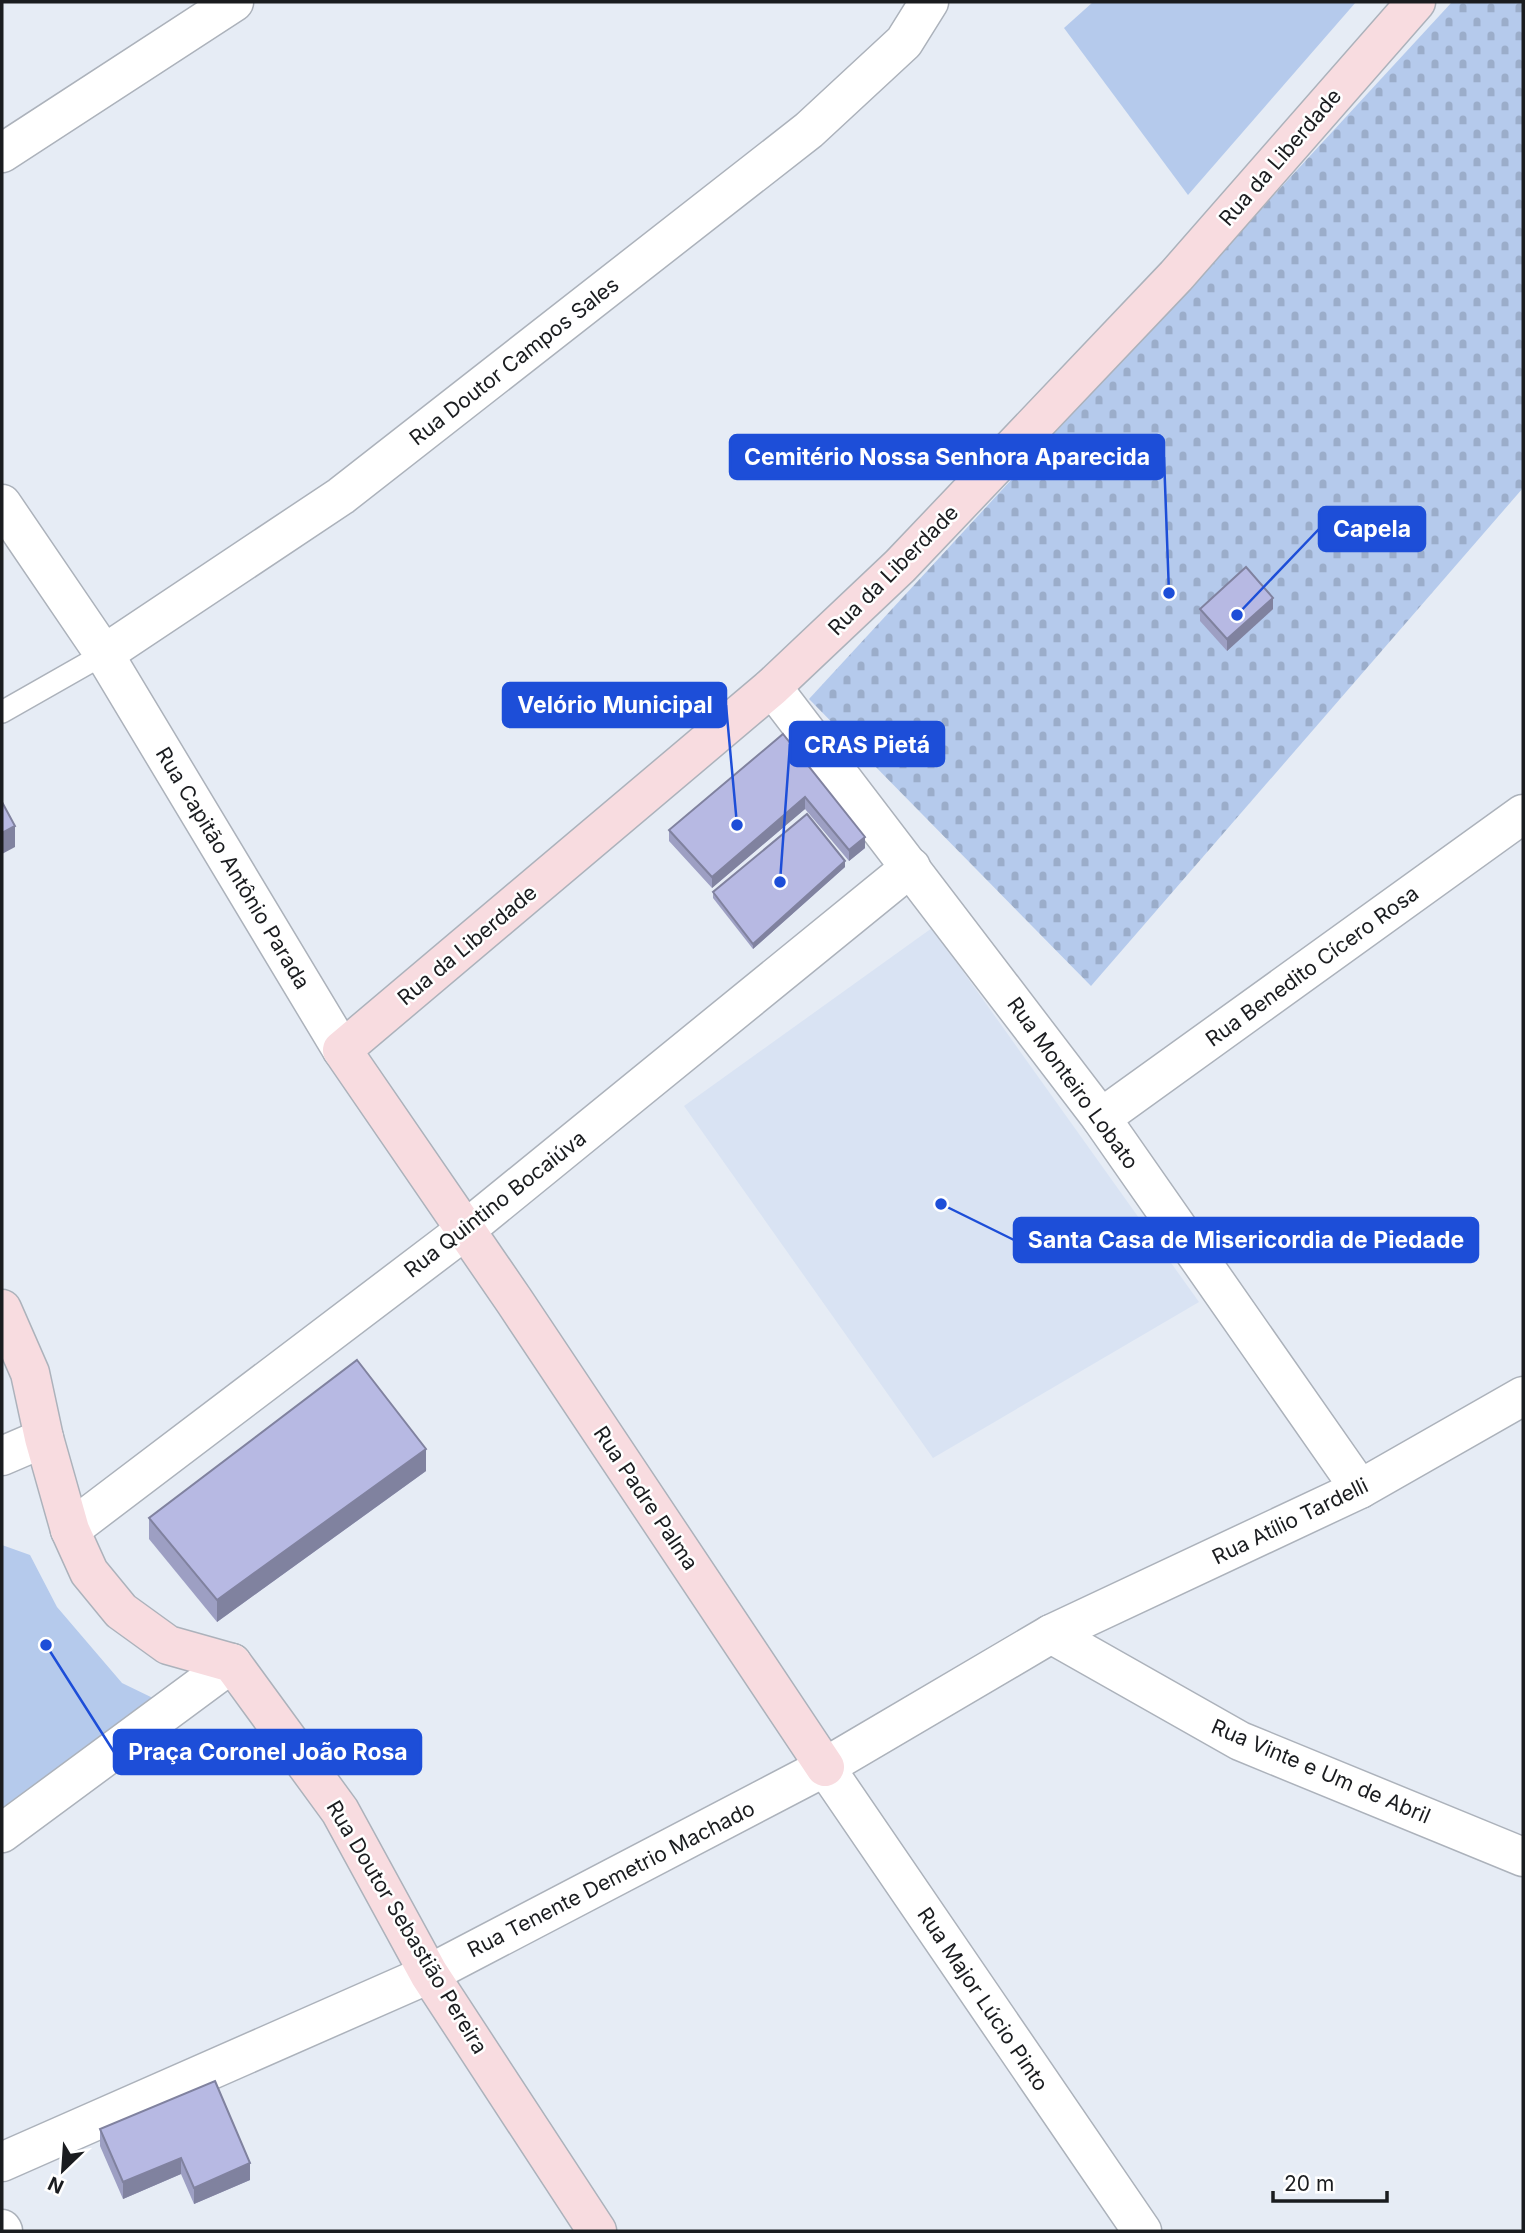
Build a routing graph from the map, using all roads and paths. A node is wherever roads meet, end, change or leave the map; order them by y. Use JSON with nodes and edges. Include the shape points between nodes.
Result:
{"nodes":[{"id":1,"x":234,"y":2,"type":"edge"},
{"id":2,"x":929,"y":2,"type":"edge"},
{"id":3,"x":1416,"y":2,"type":"edge"},
{"id":4,"x":2,"y":153,"type":"edge"},
{"id":5,"x":2,"y":505,"type":"edge"},
{"id":6,"x":104,"y":654,"type":"junction"},
{"id":7,"x":772,"y":687,"type":"junction"},
{"id":8,"x":2,"y":712,"type":"edge"},
{"id":9,"x":1523,"y":814,"type":"edge"},
{"id":10,"x":911,"y":867,"type":"junction"},
{"id":11,"x":342,"y":1051,"type":"junction"},
{"id":12,"x":1101,"y":1118,"type":"junction"},
{"id":13,"x":464,"y":1231,"type":"junction"},
{"id":14,"x":2,"y":1309,"type":"edge"},
{"id":15,"x":1523,"y":1396,"type":"edge"},
{"id":16,"x":44,"y":1438,"type":"junction"},
{"id":17,"x":2,"y":1457,"type":"edge"},
{"id":18,"x":1360,"y":1489,"type":"junction"},
{"id":19,"x":70,"y":1530,"type":"junction"},
{"id":20,"x":1051,"y":1634,"type":"junction"},
{"id":21,"x":232,"y":1663,"type":"junction"},
{"id":22,"x":825,"y":1767,"type":"junction"},
{"id":23,"x":2,"y":1833,"type":"edge"},
{"id":24,"x":1523,"y":1857,"type":"edge"},
{"id":25,"x":429,"y":1973,"type":"junction"},
{"id":26,"x":2,"y":2162,"type":"edge"},
{"id":27,"x":597,"y":2231,"type":"edge"},
{"id":28,"x":1142,"y":2231,"type":"edge"}],
"edges":[{"from":1,"to":4,"type":"street"},
{"from":2,"to":6,"type":"street","name":"Rua Doutor Campos Sales","via":[[904,42],[809,130],[341,496]]},
{"from":3,"to":7,"type":"street","name":"Rua da Liberdade","via":[[1176,276],[900,566]]},
{"from":5,"to":6,"type":"street","name":"Rua Capitão Antônio Parada"},
{"from":6,"to":8,"type":"lane"},
{"from":6,"to":11,"type":"street","name":"Rua Capitão Antônio Parada"},
{"from":7,"to":10,"type":"street","name":"Rua Monteiro Lobato"},
{"from":7,"to":11,"type":"street","name":"Rua da Liberdade"},
{"from":9,"to":12,"type":"street","name":"Rua Benedito Cícero Rosa"},
{"from":10,"to":12,"type":"street","name":"Rua Monteiro Lobato"},
{"from":10,"to":13,"type":"street","name":"Rua Quintino Bocaiúva"},
{"from":11,"to":13,"type":"street","name":"Rua Capitão Antônio Parada"},
{"from":12,"to":18,"type":"street","name":"Rua Monteiro Lobato"},
{"from":13,"to":19,"type":"street","name":"Rua Quintino Bocaiúva"},
{"from":13,"to":22,"type":"street","name":"Rua Padre Palma"},
{"from":14,"to":16,"type":"street","via":[[30,1373]]},
{"from":15,"to":18,"type":"street","name":"Rua Atílio Tardelli"},
{"from":16,"to":17,"type":"street"},
{"from":16,"to":19,"type":"street"},
{"from":18,"to":20,"type":"street","name":"Rua Atílio Tardelli"},
{"from":19,"to":21,"type":"street","via":[[89,1572],[121,1611],[168,1645]]},
{"from":20,"to":22,"type":"street","name":"Rua Tenente Demetrio Machado"},
{"from":20,"to":24,"type":"street","name":"Rua Vinte e Um de Abril","via":[[1240,1741]]},
{"from":21,"to":23,"type":"street"},
{"from":21,"to":25,"type":"street","name":"Rua Doutor Sebastião Pereira","via":[[340,1811]]},
{"from":22,"to":25,"type":"street","name":"Rua Tenente Demetrio Machado"},
{"from":22,"to":28,"type":"street","name":"Rua Major Lúcio Pinto"},
{"from":25,"to":26,"type":"street","name":"Rua Tenente Demetrio Machado"},
{"from":25,"to":27,"type":"street","name":"Rua Doutor Sebastião Pereira"}]}
